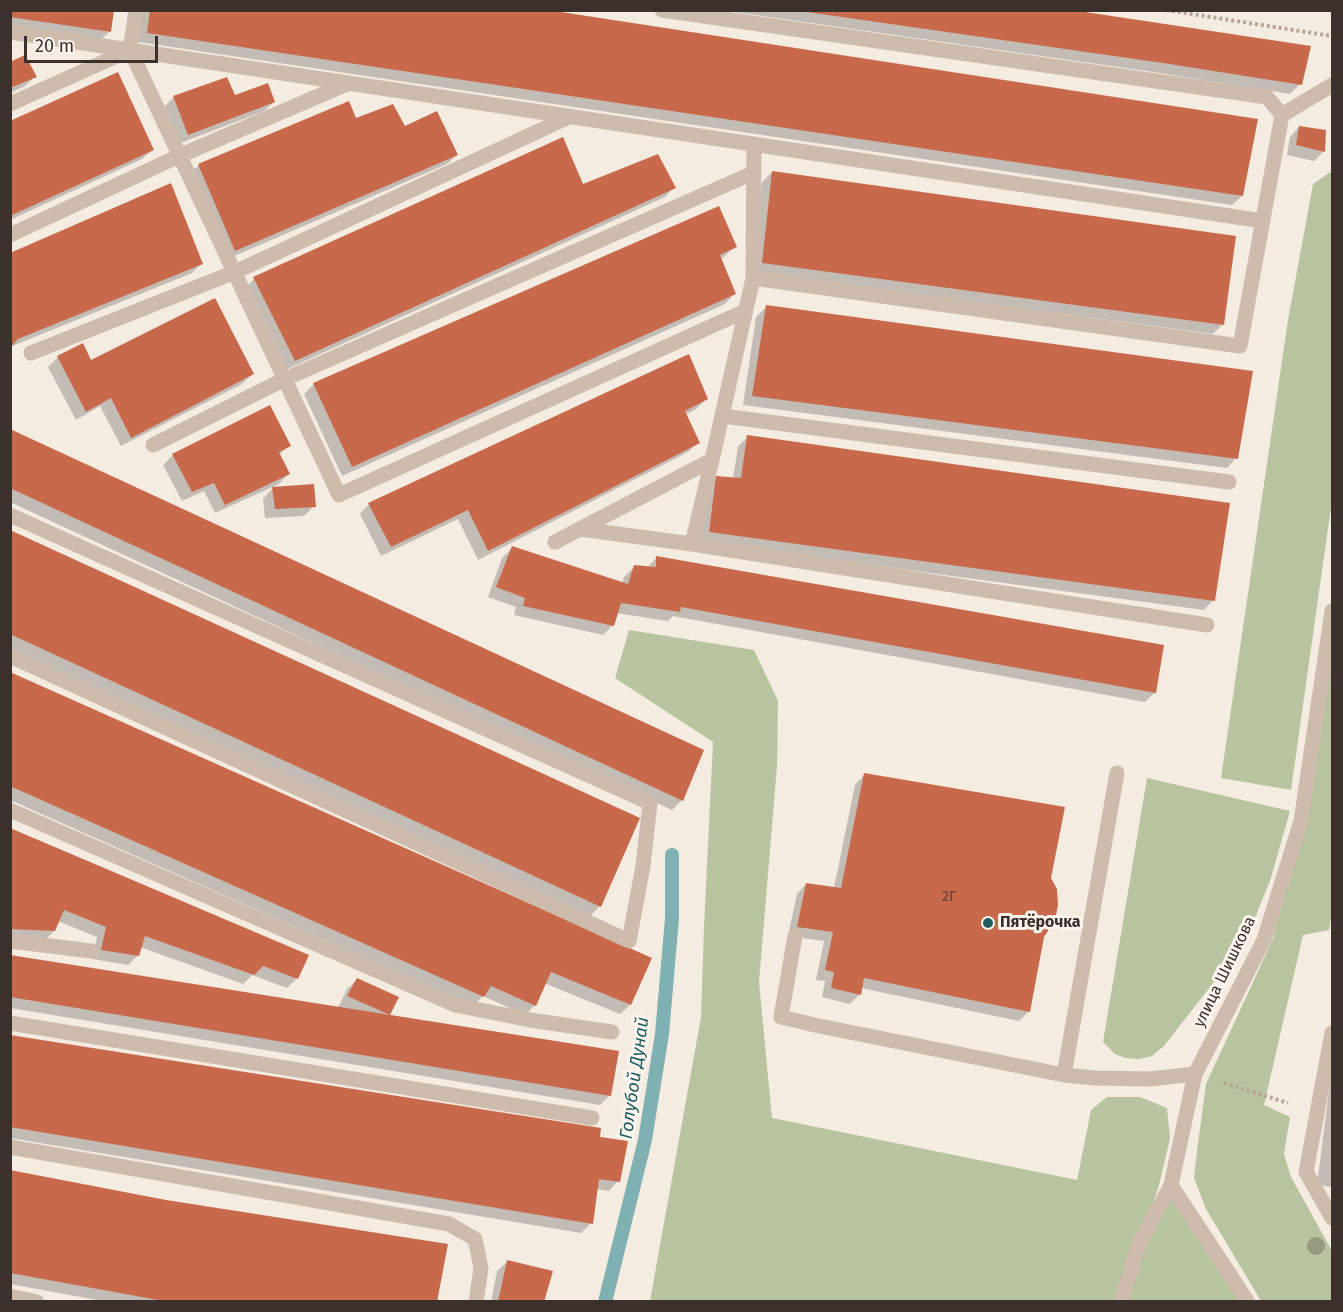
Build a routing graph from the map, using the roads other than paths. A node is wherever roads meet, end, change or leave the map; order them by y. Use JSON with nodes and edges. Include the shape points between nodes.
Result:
{"nodes":[{"id":1,"x":136,"y":10,"type":"edge"},
{"id":2,"x":662,"y":10,"type":"edge"},
{"id":3,"x":10,"y":32,"type":"edge"},
{"id":4,"x":130,"y":50,"type":"junction"},
{"id":5,"x":349,"y":83,"type":"junction"},
{"id":6,"x":1332,"y":85,"type":"edge"},
{"id":7,"x":10,"y":104,"type":"edge"},
{"id":8,"x":1282,"y":115,"type":"junction"},
{"id":9,"x":571,"y":116,"type":"junction"},
{"id":10,"x":754,"y":144,"type":"junction"},
{"id":11,"x":180,"y":156,"type":"junction"},
{"id":12,"x":753,"y":173,"type":"junction"},
{"id":13,"x":1263,"y":221,"type":"junction"},
{"id":14,"x":10,"y":235,"type":"edge"},
{"id":15,"x":235,"y":272,"type":"junction"},
{"id":16,"x":753,"y":278,"type":"junction"},
{"id":17,"x":745,"y":311,"type":"junction"},
{"id":18,"x":31,"y":353,"type":"dead end"},
{"id":19,"x":285,"y":379,"type":"junction"},
{"id":20,"x":723,"y":416,"type":"junction"},
{"id":21,"x":153,"y":445,"type":"dead end"},
{"id":22,"x":712,"y":460,"type":"junction"},
{"id":23,"x":1229,"y":482,"type":"dead end"},
{"id":24,"x":10,"y":515,"type":"edge"},
{"id":25,"x":580,"y":529,"type":"junction"},
{"id":26,"x":555,"y":542,"type":"dead end"},
{"id":27,"x":692,"y":544,"type":"junction"},
{"id":28,"x":1332,"y":611,"type":"edge"},
{"id":29,"x":1207,"y":625,"type":"dead end"},
{"id":30,"x":10,"y":656,"type":"edge"},
{"id":31,"x":1117,"y":773,"type":"dead end"},
{"id":32,"x":10,"y":810,"type":"edge"},
{"id":33,"x":795,"y":936,"type":"dead end"},
{"id":34,"x":10,"y":941,"type":"edge"},
{"id":35,"x":91,"y":951,"type":"dead end"},
{"id":36,"x":10,"y":1023,"type":"edge"},
{"id":37,"x":612,"y":1032,"type":"dead end"},
{"id":38,"x":1332,"y":1033,"type":"edge"},
{"id":39,"x":1195,"y":1074,"type":"junction"},
{"id":40,"x":1064,"y":1075,"type":"junction"},
{"id":41,"x":592,"y":1118,"type":"dead end"},
{"id":42,"x":10,"y":1147,"type":"edge"},
{"id":43,"x":1171,"y":1185,"type":"junction"},
{"id":44,"x":1332,"y":1218,"type":"edge"},
{"id":45,"x":10,"y":1296,"type":"edge"},
{"id":46,"x":37,"y":1302,"type":"edge"},
{"id":47,"x":476,"y":1302,"type":"edge"},
{"id":48,"x":1121,"y":1302,"type":"edge"},
{"id":49,"x":1248,"y":1302,"type":"edge"}],
"edges":[{"from":1,"to":4,"type":"street"},
{"from":2,"to":8,"type":"street","via":[[1267,97]]},
{"from":3,"to":4,"type":"street"},
{"from":4,"to":5,"type":"street"},
{"from":4,"to":7,"type":"street"},
{"from":4,"to":11,"type":"street"},
{"from":5,"to":9,"type":"street"},
{"from":5,"to":11,"type":"street"},
{"from":6,"to":8,"type":"street"},
{"from":8,"to":13,"type":"street"},
{"from":9,"to":10,"type":"street"},
{"from":9,"to":15,"type":"street"},
{"from":10,"to":12,"type":"street"},
{"from":10,"to":13,"type":"street"},
{"from":11,"to":14,"type":"street"},
{"from":11,"to":15,"type":"street"},
{"from":12,"to":16,"type":"street"},
{"from":12,"to":19,"type":"street"},
{"from":13,"to":16,"type":"street","via":[[1240,346]]},
{"from":15,"to":18,"type":"street"},
{"from":15,"to":19,"type":"street"},
{"from":16,"to":17,"type":"street"},
{"from":17,"to":19,"type":"street","via":[[339,495]]},
{"from":17,"to":20,"type":"street"},
{"from":19,"to":21,"type":"street"},
{"from":20,"to":22,"type":"street"},
{"from":20,"to":23,"type":"street"},
{"from":22,"to":25,"type":"street"},
{"from":22,"to":27,"type":"street"},
{"from":24,"to":30,"type":"street","via":[[650,803],[629,941]]},
{"from":25,"to":26,"type":"street"},
{"from":25,"to":27,"type":"street"},
{"from":27,"to":29,"type":"street"},
{"from":28,"to":39,"type":"street","name":"улица Шишкова","via":[[1301,821],[1264,940]]},
{"from":31,"to":40,"type":"street"},
{"from":32,"to":37,"type":"street","via":[[455,1005]]},
{"from":33,"to":40,"type":"street","via":[[781,1017]]},
{"from":34,"to":35,"type":"street"},
{"from":36,"to":41,"type":"street"},
{"from":38,"to":44,"type":"street","via":[[1306,1172]]},
{"from":39,"to":40,"type":"street","via":[[1150,1078]]},
{"from":39,"to":43,"type":"street","name":"улица Шишкова"},
{"from":42,"to":47,"type":"street","via":[[449,1224],[475,1239],[481,1268]]},
{"from":43,"to":48,"type":"street","name":"улица Шишкова","via":[[1140,1242]]},
{"from":43,"to":49,"type":"street"},
{"from":45,"to":46,"type":"street"}]}
